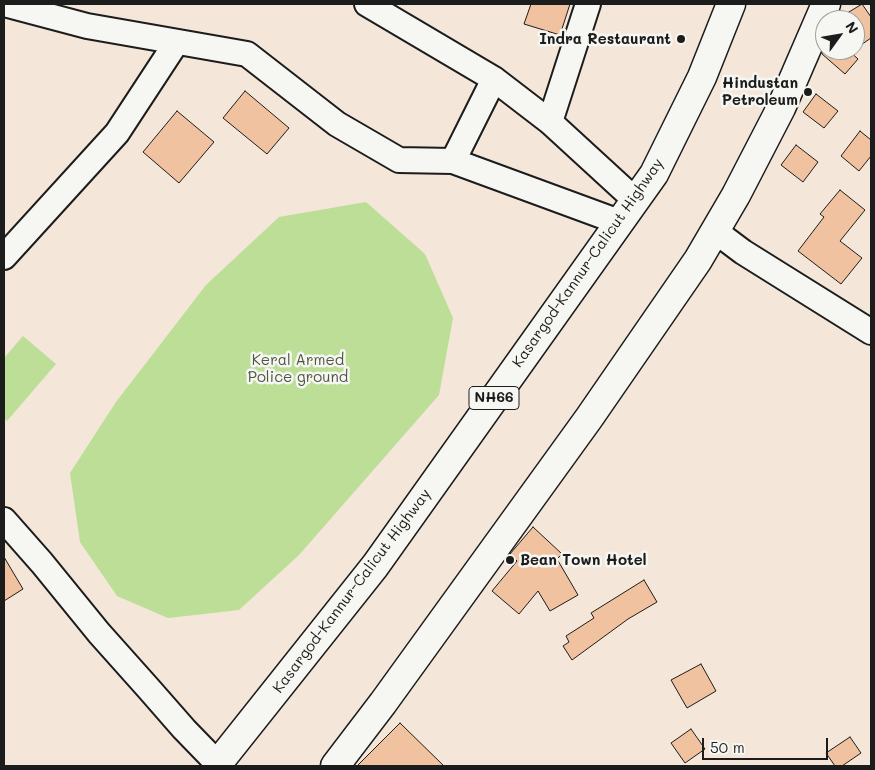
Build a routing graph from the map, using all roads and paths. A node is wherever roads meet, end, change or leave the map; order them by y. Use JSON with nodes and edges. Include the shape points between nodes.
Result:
{"nodes":[{"id":1,"x":4,"y":4,"type":"edge"},
{"id":2,"x":367,"y":4,"type":"edge"},
{"id":3,"x":588,"y":4,"type":"edge"},
{"id":4,"x":730,"y":4,"type":"edge"},
{"id":5,"x":826,"y":4,"type":"edge"},
{"id":6,"x":176,"y":42,"type":"junction"},
{"id":7,"x":494,"y":79,"type":"junction"},
{"id":8,"x":550,"y":122,"type":"junction"},
{"id":9,"x":453,"y":161,"type":"junction"},
{"id":10,"x":635,"y":200,"type":"junction"},
{"id":11,"x":619,"y":222,"type":"junction"},
{"id":12,"x":715,"y":231,"type":"junction"},
{"id":13,"x":4,"y":257,"type":"edge"},
{"id":14,"x":871,"y":332,"type":"edge"},
{"id":15,"x":4,"y":520,"type":"edge"},
{"id":16,"x":217,"y":765,"type":"edge"},
{"id":17,"x":335,"y":766,"type":"edge"}],
"edges":[{"from":1,"to":6,"type":"street","via":[[88,26]]},
{"from":2,"to":7,"type":"street"},
{"from":3,"to":8,"type":"street"},
{"from":4,"to":10,"type":"highway","name":"Kasargod-Kannur-Calicut Highway","number":"NH66","via":[[702,77],[654,174]]},
{"from":5,"to":12,"type":"highway","via":[[782,108]]},
{"from":6,"to":9,"type":"street","via":[[247,54],[337,124],[398,160]]},
{"from":6,"to":13,"type":"street","via":[[116,133]]},
{"from":7,"to":8,"type":"street"},
{"from":7,"to":9,"type":"street"},
{"from":8,"to":10,"type":"street"},
{"from":9,"to":11,"type":"street"},
{"from":10,"to":11,"type":"highway","name":"Kasargod-Kannur-Calicut Highway","number":"NH66"},
{"from":11,"to":16,"type":"highway","name":"Kasargod-Kannur-Calicut Highway","number":"NH66","via":[[375,566]]},
{"from":12,"to":14,"type":"street"},
{"from":12,"to":17,"type":"highway","via":[[589,418]]},
{"from":15,"to":16,"type":"street"}]}
